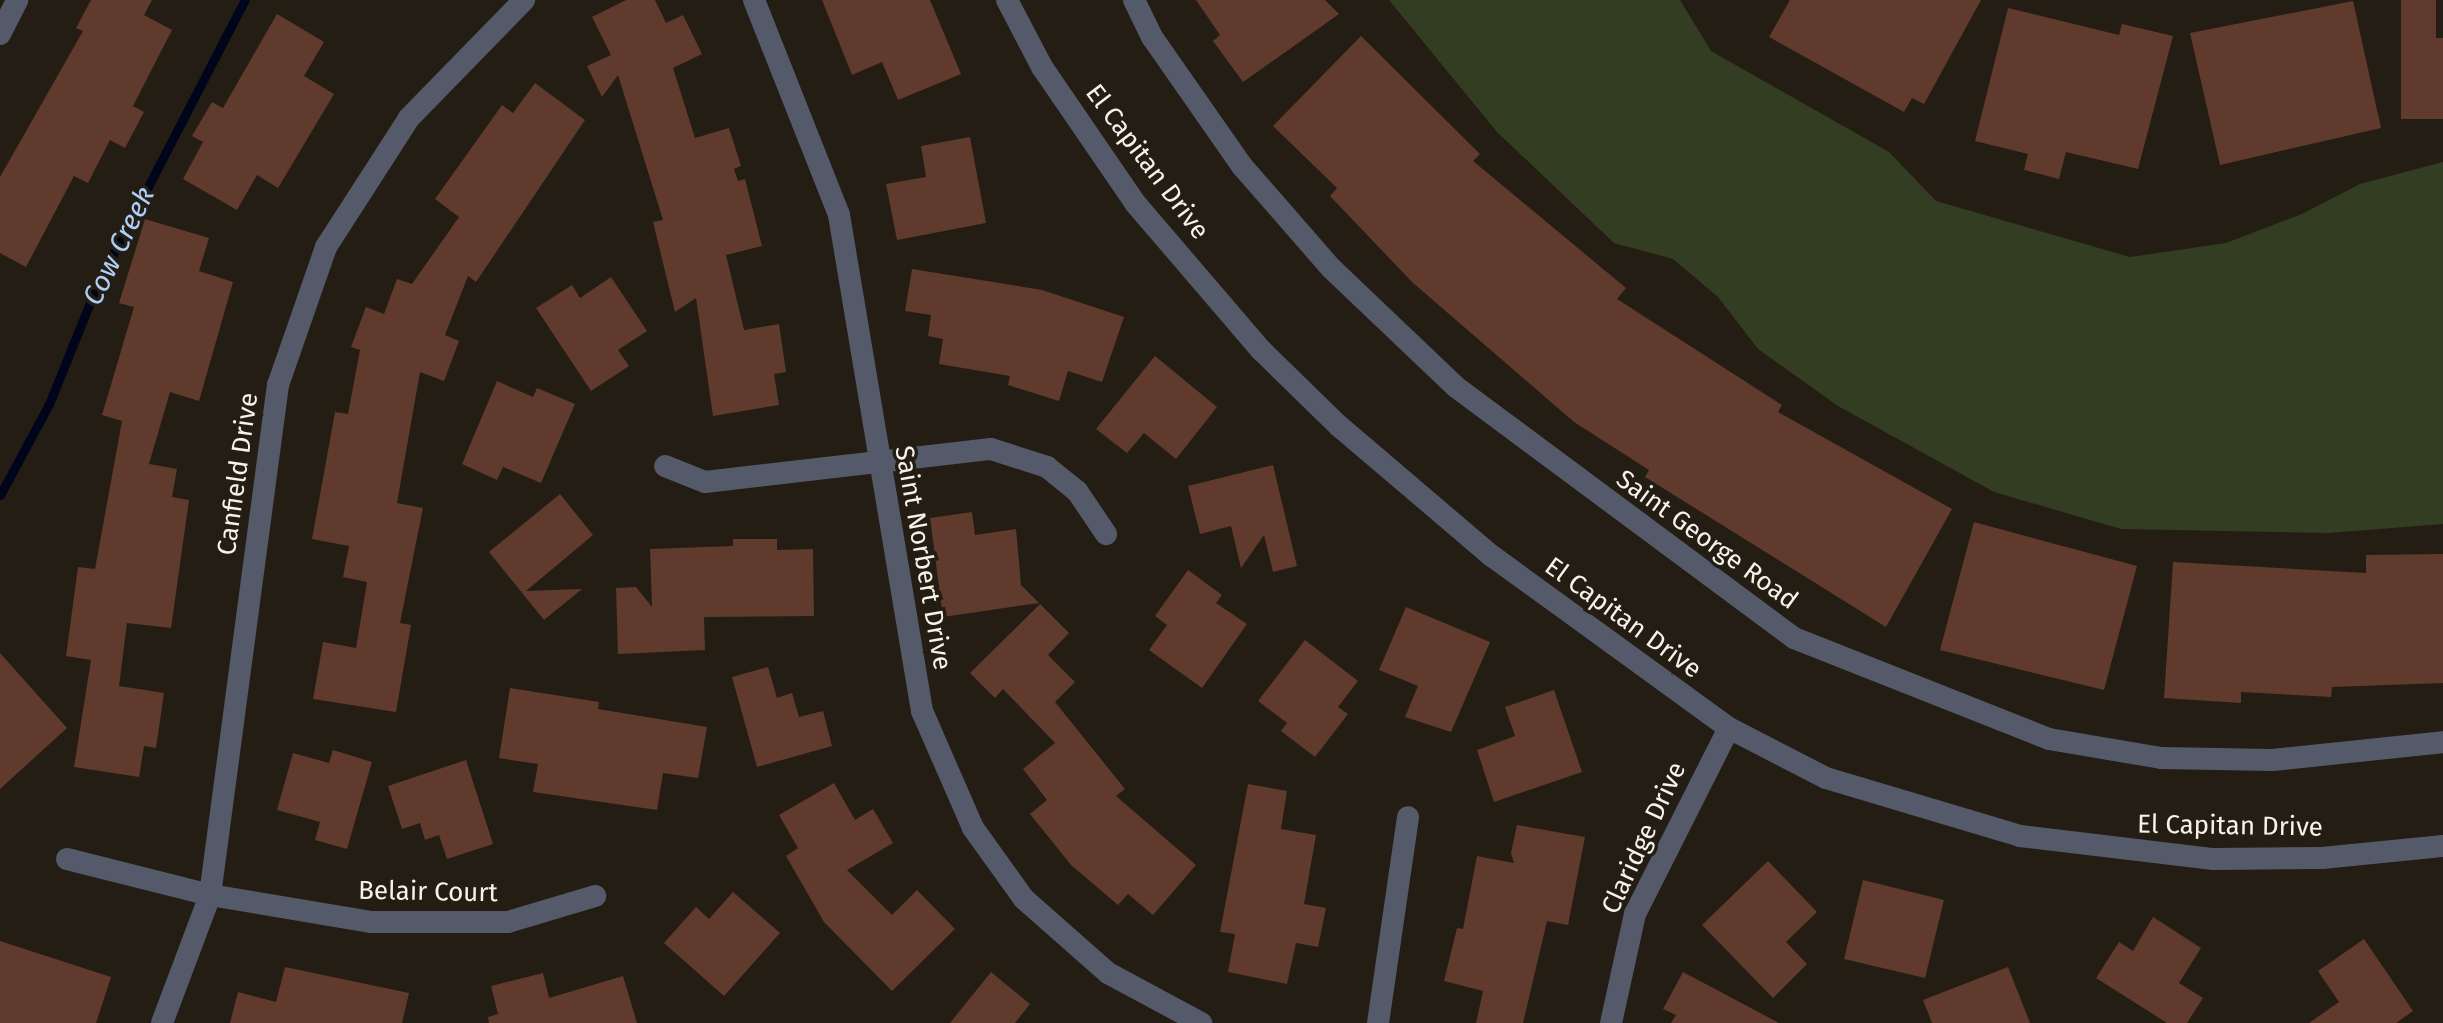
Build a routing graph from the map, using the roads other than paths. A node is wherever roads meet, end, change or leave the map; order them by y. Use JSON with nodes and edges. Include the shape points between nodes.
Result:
{"nodes":[{"id":1,"x":17,"y":0,"type":"edge"},
{"id":2,"x":524,"y":0,"type":"edge"},
{"id":3,"x":754,"y":0,"type":"edge"},
{"id":4,"x":1007,"y":0,"type":"edge"},
{"id":5,"x":1134,"y":0,"type":"edge"},
{"id":6,"x":0,"y":34,"type":"edge"},
{"id":7,"x":876,"y":462,"type":"junction"},
{"id":8,"x":665,"y":466,"type":"dead end"},
{"id":9,"x":1106,"y":534,"type":"dead end"},
{"id":10,"x":1729,"y":728,"type":"junction"},
{"id":11,"x":2443,"y":742,"type":"edge"},
{"id":12,"x":1408,"y":817,"type":"dead end"},
{"id":13,"x":2443,"y":846,"type":"edge"},
{"id":14,"x":67,"y":859,"type":"dead end"},
{"id":15,"x":210,"y":895,"type":"junction"},
{"id":16,"x":595,"y":896,"type":"dead end"},
{"id":17,"x":162,"y":1023,"type":"edge"},
{"id":18,"x":1201,"y":1023,"type":"edge"},
{"id":19,"x":1378,"y":1023,"type":"edge"},
{"id":20,"x":1611,"y":1023,"type":"edge"}],
"edges":[{"from":1,"to":6,"type":"street"},
{"from":2,"to":15,"type":"street","name":"Canfield Drive","via":[[409,118],[326,247],[278,385]]},
{"from":3,"to":7,"type":"street","name":"Saint Norbert Drive","via":[[839,215]]},
{"from":4,"to":10,"type":"street","name":"El Capitan Drive","via":[[1042,67],[1135,203],[1261,350],[1339,426],[1492,556]]},
{"from":5,"to":11,"type":"street","name":"Saint George Road","via":[[1152,37],[1242,166],[1331,268],[1456,387],[1794,638],[2049,739],[2161,758],[2273,760]]},
{"from":7,"to":8,"type":"street","via":[[705,482]]},
{"from":7,"to":9,"type":"street","via":[[991,449],[1047,467],[1077,491]]},
{"from":7,"to":18,"type":"street","name":"Saint Norbert Drive","via":[[922,711],[973,828],[1024,899],[1108,973]]},
{"from":10,"to":13,"type":"street","name":"El Capitan Drive","via":[[1826,778],[2035,838],[2214,859],[2322,858]]},
{"from":10,"to":20,"type":"street","name":"Claridge Drive","via":[[1635,914]]},
{"from":12,"to":19,"type":"street"},
{"from":14,"to":15,"type":"street","name":"Belair Court"},
{"from":15,"to":16,"type":"street","name":"Belair Court","via":[[372,922],[508,922]]},
{"from":15,"to":17,"type":"street","name":"Canfield Drive"}]}
